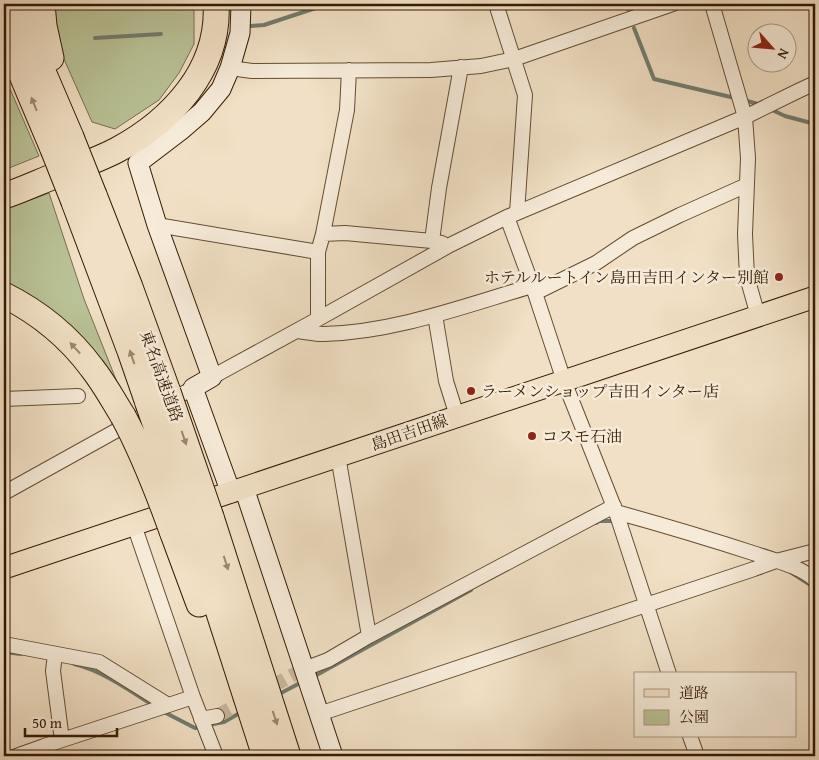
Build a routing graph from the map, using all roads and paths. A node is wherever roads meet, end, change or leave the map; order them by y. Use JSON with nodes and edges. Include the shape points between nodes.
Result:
{"nodes":[{"id":1,"x":14,"y":4,"type":"edge"},
{"id":2,"x":42,"y":4,"type":"edge"},
{"id":3,"x":204,"y":4,"type":"edge"},
{"id":4,"x":216,"y":4,"type":"edge"},
{"id":5,"x":241,"y":4,"type":"edge"},
{"id":6,"x":496,"y":4,"type":"edge"},
{"id":7,"x":673,"y":4,"type":"edge"},
{"id":8,"x":712,"y":4,"type":"edge"},
{"id":9,"x":4,"y":33,"type":"edge"},
{"id":10,"x":514,"y":59,"type":"junction"},
{"id":11,"x":460,"y":67,"type":"junction"},
{"id":12,"x":230,"y":68,"type":"junction"},
{"id":13,"x":348,"y":70,"type":"junction"},
{"id":14,"x":815,"y":84,"type":"edge"},
{"id":15,"x":748,"y":112,"type":"junction"},
{"id":16,"x":69,"y":140,"type":"junction"},
{"id":17,"x":4,"y":185,"type":"edge"},
{"id":18,"x":747,"y":186,"type":"junction"},
{"id":19,"x":4,"y":196,"type":"edge"},
{"id":20,"x":90,"y":196,"type":"junction"},
{"id":21,"x":512,"y":215,"type":"junction"},
{"id":22,"x":157,"y":225,"type":"junction"},
{"id":23,"x":323,"y":234,"type":"junction"},
{"id":24,"x":432,"y":241,"type":"junction"},
{"id":25,"x":450,"y":245,"type":"junction"},
{"id":26,"x":318,"y":252,"type":"junction"},
{"id":27,"x":533,"y":290,"type":"junction"},
{"id":28,"x":4,"y":295,"type":"edge"},
{"id":29,"x":815,"y":297,"type":"edge"},
{"id":30,"x":435,"y":315,"type":"junction"},
{"id":31,"x":758,"y":316,"type":"junction"},
{"id":32,"x":318,"y":319,"type":"junction"},
{"id":33,"x":297,"y":330,"type":"junction"},
{"id":34,"x":212,"y":377,"type":"junction"},
{"id":35,"x":564,"y":381,"type":"junction"},
{"id":36,"x":193,"y":388,"type":"junction"},
{"id":37,"x":78,"y":396,"type":"dead end"},
{"id":38,"x":158,"y":397,"type":"junction"},
{"id":39,"x":4,"y":399,"type":"edge"},
{"id":40,"x":457,"y":416,"type":"junction"},
{"id":41,"x":338,"y":456,"type":"junction"},
{"id":42,"x":237,"y":490,"type":"junction"},
{"id":43,"x":4,"y":493,"type":"edge"},
{"id":44,"x":616,"y":510,"type":"junction"},
{"id":45,"x":134,"y":524,"type":"junction"},
{"id":46,"x":191,"y":525,"type":"junction"},
{"id":47,"x":815,"y":551,"type":"edge"},
{"id":48,"x":776,"y":561,"type":"junction"},
{"id":49,"x":4,"y":568,"type":"edge"},
{"id":50,"x":815,"y":580,"type":"edge"},
{"id":51,"x":646,"y":605,"type":"junction"},
{"id":52,"x":369,"y":636,"type":"junction"},
{"id":53,"x":4,"y":644,"type":"edge"},
{"id":54,"x":55,"y":659,"type":"junction"},
{"id":55,"x":668,"y":672,"type":"edge"},
{"id":56,"x":307,"y":676,"type":"junction"},
{"id":57,"x":193,"y":697,"type":"junction"},
{"id":58,"x":168,"y":705,"type":"junction"},
{"id":59,"x":319,"y":714,"type":"junction"},
{"id":60,"x":217,"y":716,"type":"tunnel mouth"},
{"id":61,"x":202,"y":720,"type":"junction"},
{"id":62,"x":691,"y":738,"type":"edge"},
{"id":63,"x":62,"y":740,"type":"junction"},
{"id":64,"x":44,"y":751,"type":"edge"},
{"id":65,"x":16,"y":756,"type":"edge"},
{"id":66,"x":216,"y":756,"type":"edge"},
{"id":67,"x":255,"y":756,"type":"edge"},
{"id":68,"x":265,"y":756,"type":"edge"},
{"id":69,"x":288,"y":756,"type":"edge"},
{"id":70,"x":333,"y":756,"type":"edge"},
{"id":71,"x":697,"y":756,"type":"edge"}],
"edges":[{"from":1,"to":16,"type":"highway","name":"東名高速道路","via":[[39,58]]},
{"from":2,"to":16,"type":"highway"},
{"from":3,"to":17,"type":"highway","via":[[202,43],[185,79],[171,97],[118,137],[75,158]]},
{"from":4,"to":19,"type":"highway","via":[[209,54],[193,84],[172,110],[116,151]]},
{"from":5,"to":12,"type":"street","via":[[240,33]]},
{"from":6,"to":10,"type":"street"},
{"from":7,"to":10,"type":"street"},
{"from":8,"to":15,"type":"street","via":[[737,90]]},
{"from":16,"to":9,"type":"highway","name":"東名高速道路","one_way":true},
{"from":10,"to":11,"type":"street"},
{"from":10,"to":21,"type":"street","via":[[525,95]]},
{"from":11,"to":13,"type":"street"},
{"from":11,"to":24,"type":"street"},
{"from":12,"to":13,"type":"street","via":[[252,72]]},
{"from":12,"to":22,"type":"street","via":[[221,89],[202,112],[138,163]]},
{"from":13,"to":23,"type":"street","via":[[346,110]]},
{"from":14,"to":15,"type":"street"},
{"from":15,"to":18,"type":"street"},
{"from":15,"to":21,"type":"street"},
{"from":16,"to":20,"type":"highway","name":"東名高速道路","bridge":true},
{"from":18,"to":27,"type":"street","via":[[633,238],[596,263]]},
{"from":18,"to":31,"type":"street","via":[[747,277]]},
{"from":20,"to":38,"type":"highway","name":"東名高速道路","via":[[130,287]]},
{"from":38,"to":20,"type":"highway","name":"東名高速道路","one_way":true,"via":[[120,325]]},
{"from":21,"to":25,"type":"street"},
{"from":21,"to":27,"type":"street"},
{"from":22,"to":26,"type":"street"},
{"from":22,"to":34,"type":"street"},
{"from":23,"to":24,"type":"street"},
{"from":23,"to":26,"type":"street"},
{"from":24,"to":25,"type":"street"},
{"from":25,"to":32,"type":"street"},
{"from":26,"to":32,"type":"street"},
{"from":27,"to":30,"type":"street"},
{"from":27,"to":35,"type":"street"},
{"from":46,"to":28,"type":"highway","one_way":true,"bridge":true,"via":[[159,495],[123,416],[91,367],[60,333],[28,308]]},
{"from":29,"to":31,"type":"main road","name":"島田吉田線"},
{"from":30,"to":33,"type":"street","via":[[365,330],[322,334]]},
{"from":30,"to":40,"type":"street","via":[[446,381]]},
{"from":31,"to":35,"type":"main road","name":"島田吉田線"},
{"from":32,"to":33,"type":"street"},
{"from":33,"to":34,"type":"street"},
{"from":34,"to":36,"type":"street"},
{"from":35,"to":40,"type":"main road","name":"島田吉田線"},
{"from":35,"to":44,"type":"street"},
{"from":36,"to":42,"type":"street"},
{"from":36,"to":43,"type":"street"},
{"from":37,"to":39,"type":"street"},
{"from":38,"to":46,"type":"highway","name":"東名高速道路","bridge":true},
{"from":40,"to":41,"type":"main road","name":"島田吉田線"},
{"from":41,"to":42,"type":"main road","name":"島田吉田線"},
{"from":41,"to":52,"type":"street"},
{"from":42,"to":45,"type":"main road","name":"島田吉田線"},
{"from":42,"to":56,"type":"street"},
{"from":44,"to":48,"type":"street"},
{"from":44,"to":51,"type":"street"},
{"from":44,"to":52,"type":"street"},
{"from":45,"to":49,"type":"main road","name":"島田吉田線"},
{"from":45,"to":57,"type":"street"},
{"from":46,"to":67,"type":"highway"},
{"from":46,"to":68,"type":"highway","name":"東名高速道路"},
{"from":46,"to":69,"type":"highway","name":"東名高速道路","one_way":true},
{"from":47,"to":48,"type":"street"},
{"from":48,"to":50,"type":"street"},
{"from":48,"to":51,"type":"street"},
{"from":51,"to":55,"type":"street"},
{"from":51,"to":59,"type":"street"},
{"from":52,"to":56,"type":"street"},
{"from":53,"to":54,"type":"street"},
{"from":54,"to":58,"type":"street","via":[[99,662]]},
{"from":54,"to":63,"type":"street"},
{"from":56,"to":59,"type":"street"},
{"from":57,"to":58,"type":"street"},
{"from":57,"to":61,"type":"street"},
{"from":58,"to":63,"type":"street"},
{"from":59,"to":70,"type":"street"},
{"from":60,"to":61,"type":"street"},
{"from":61,"to":66,"type":"street"},
{"from":62,"to":71,"type":"street"},
{"from":63,"to":64,"type":"street"},
{"from":64,"to":65,"type":"street"}]}
